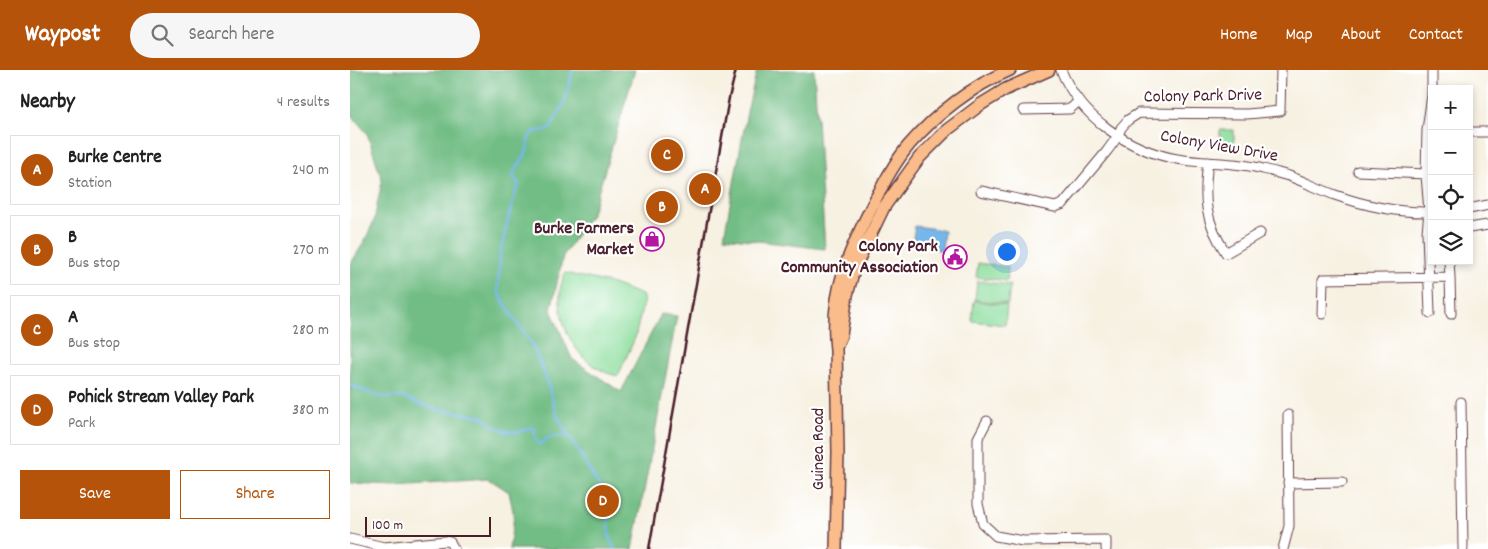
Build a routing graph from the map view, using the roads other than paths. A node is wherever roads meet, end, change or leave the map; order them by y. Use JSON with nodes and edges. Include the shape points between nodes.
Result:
{"nodes":[{"id":1,"x":1010,"y":70,"type":"edge"},
{"id":2,"x":1049,"y":70,"type":"edge"},
{"id":3,"x":1061,"y":70,"type":"edge"},
{"id":4,"x":1281,"y":70,"type":"edge"},
{"id":5,"x":1432,"y":70,"type":"edge"},
{"id":6,"x":1432,"y":85,"type":"edge"},
{"id":7,"x":1079,"y":102,"type":"junction"},
{"id":8,"x":1022,"y":110,"type":"dead end"},
{"id":9,"x":1473,"y":132,"type":"edge"},
{"id":10,"x":1488,"y":132,"type":"edge"},
{"id":11,"x":1118,"y":136,"type":"junction"},
{"id":12,"x":1428,"y":152,"type":"edge"},
{"id":13,"x":1208,"y":162,"type":"junction"},
{"id":14,"x":1358,"y":171,"type":"dead end"},
{"id":15,"x":1426,"y":174,"type":"junction"},
{"id":16,"x":981,"y":191,"type":"dead end"},
{"id":17,"x":1428,"y":193,"type":"edge"},
{"id":18,"x":1488,"y":206,"type":"edge"},
{"id":19,"x":1473,"y":208,"type":"edge"},
{"id":20,"x":1428,"y":212,"type":"edge"},
{"id":21,"x":1429,"y":220,"type":"edge"},
{"id":22,"x":1488,"y":225,"type":"edge"},
{"id":23,"x":1473,"y":227,"type":"edge"},
{"id":24,"x":1260,"y":233,"type":"dead end"},
{"id":25,"x":1449,"y":265,"type":"edge"},
{"id":26,"x":1450,"y":277,"type":"junction"},
{"id":27,"x":1429,"y":278,"type":"junction"},
{"id":28,"x":842,"y":294,"type":"junction"},
{"id":29,"x":1430,"y":313,"type":"dead end"},
{"id":30,"x":1322,"y":314,"type":"dead end"},
{"id":31,"x":1451,"y":314,"type":"dead end"},
{"id":32,"x":1461,"y":402,"type":"dead end"},
{"id":33,"x":1288,"y":415,"type":"dead end"},
{"id":34,"x":987,"y":421,"type":"dead end"},
{"id":35,"x":1288,"y":482,"type":"junction"},
{"id":36,"x":1342,"y":482,"type":"dead end"},
{"id":37,"x":350,"y":539,"type":"edge"},
{"id":38,"x":383,"y":548,"type":"edge"},
{"id":39,"x":454,"y":549,"type":"edge"},
{"id":40,"x":836,"y":549,"type":"edge"},
{"id":41,"x":1106,"y":549,"type":"edge"},
{"id":42,"x":1283,"y":549,"type":"edge"},
{"id":43,"x":1464,"y":549,"type":"edge"}],
"edges":[{"from":1,"to":28,"type":"main road","via":[[937,117],[896,162],[861,227],[846,263]]},
{"from":2,"to":28,"type":"main road","via":[[1006,89],[980,105],[947,130],[919,158],[884,207]]},
{"from":3,"to":7,"type":"street","name":"Colony View Drive"},
{"from":4,"to":11,"type":"street","name":"Colony Park Drive","via":[[1280,111],[1247,114],[1139,113],[1128,120]]},
{"from":5,"to":6,"type":"street"},
{"from":7,"to":8,"type":"street","via":[[1070,109]]},
{"from":7,"to":11,"type":"street","name":"Colony View Drive"},
{"from":9,"to":10,"type":"street"},
{"from":11,"to":13,"type":"street","name":"Colony View Drive","via":[[1160,155]]},
{"from":11,"to":16,"type":"street","name":"Colony Park Drive","via":[[1063,204],[1055,207]]},
{"from":12,"to":15,"type":"street"},
{"from":13,"to":20,"type":"street","name":"Colony View Drive","via":[[1260,168],[1360,203]]},
{"from":13,"to":24,"type":"street","via":[[1206,204],[1216,237],[1226,253]]},
{"from":14,"to":15,"type":"street"},
{"from":15,"to":17,"type":"street"},
{"from":18,"to":19,"type":"street"},
{"from":21,"to":27,"type":"street"},
{"from":22,"to":23,"type":"street"},
{"from":25,"to":26,"type":"street"},
{"from":26,"to":27,"type":"street"},
{"from":26,"to":31,"type":"street"},
{"from":27,"to":29,"type":"street"},
{"from":27,"to":30,"type":"street","via":[[1323,279]]},
{"from":28,"to":40,"type":"main road","name":"Guinea Road","via":[[841,335],[836,349]]},
{"from":32,"to":43,"type":"street"},
{"from":33,"to":35,"type":"street"},
{"from":34,"to":41,"type":"street","via":[[978,438],[978,504],[983,524],[996,536],[1023,541],[1106,540]]},
{"from":35,"to":36,"type":"street"},
{"from":35,"to":42,"type":"street","via":[[1289,526]]},
{"from":37,"to":38,"type":"street"},
{"from":38,"to":39,"type":"street","via":[[446,541]]}]}
